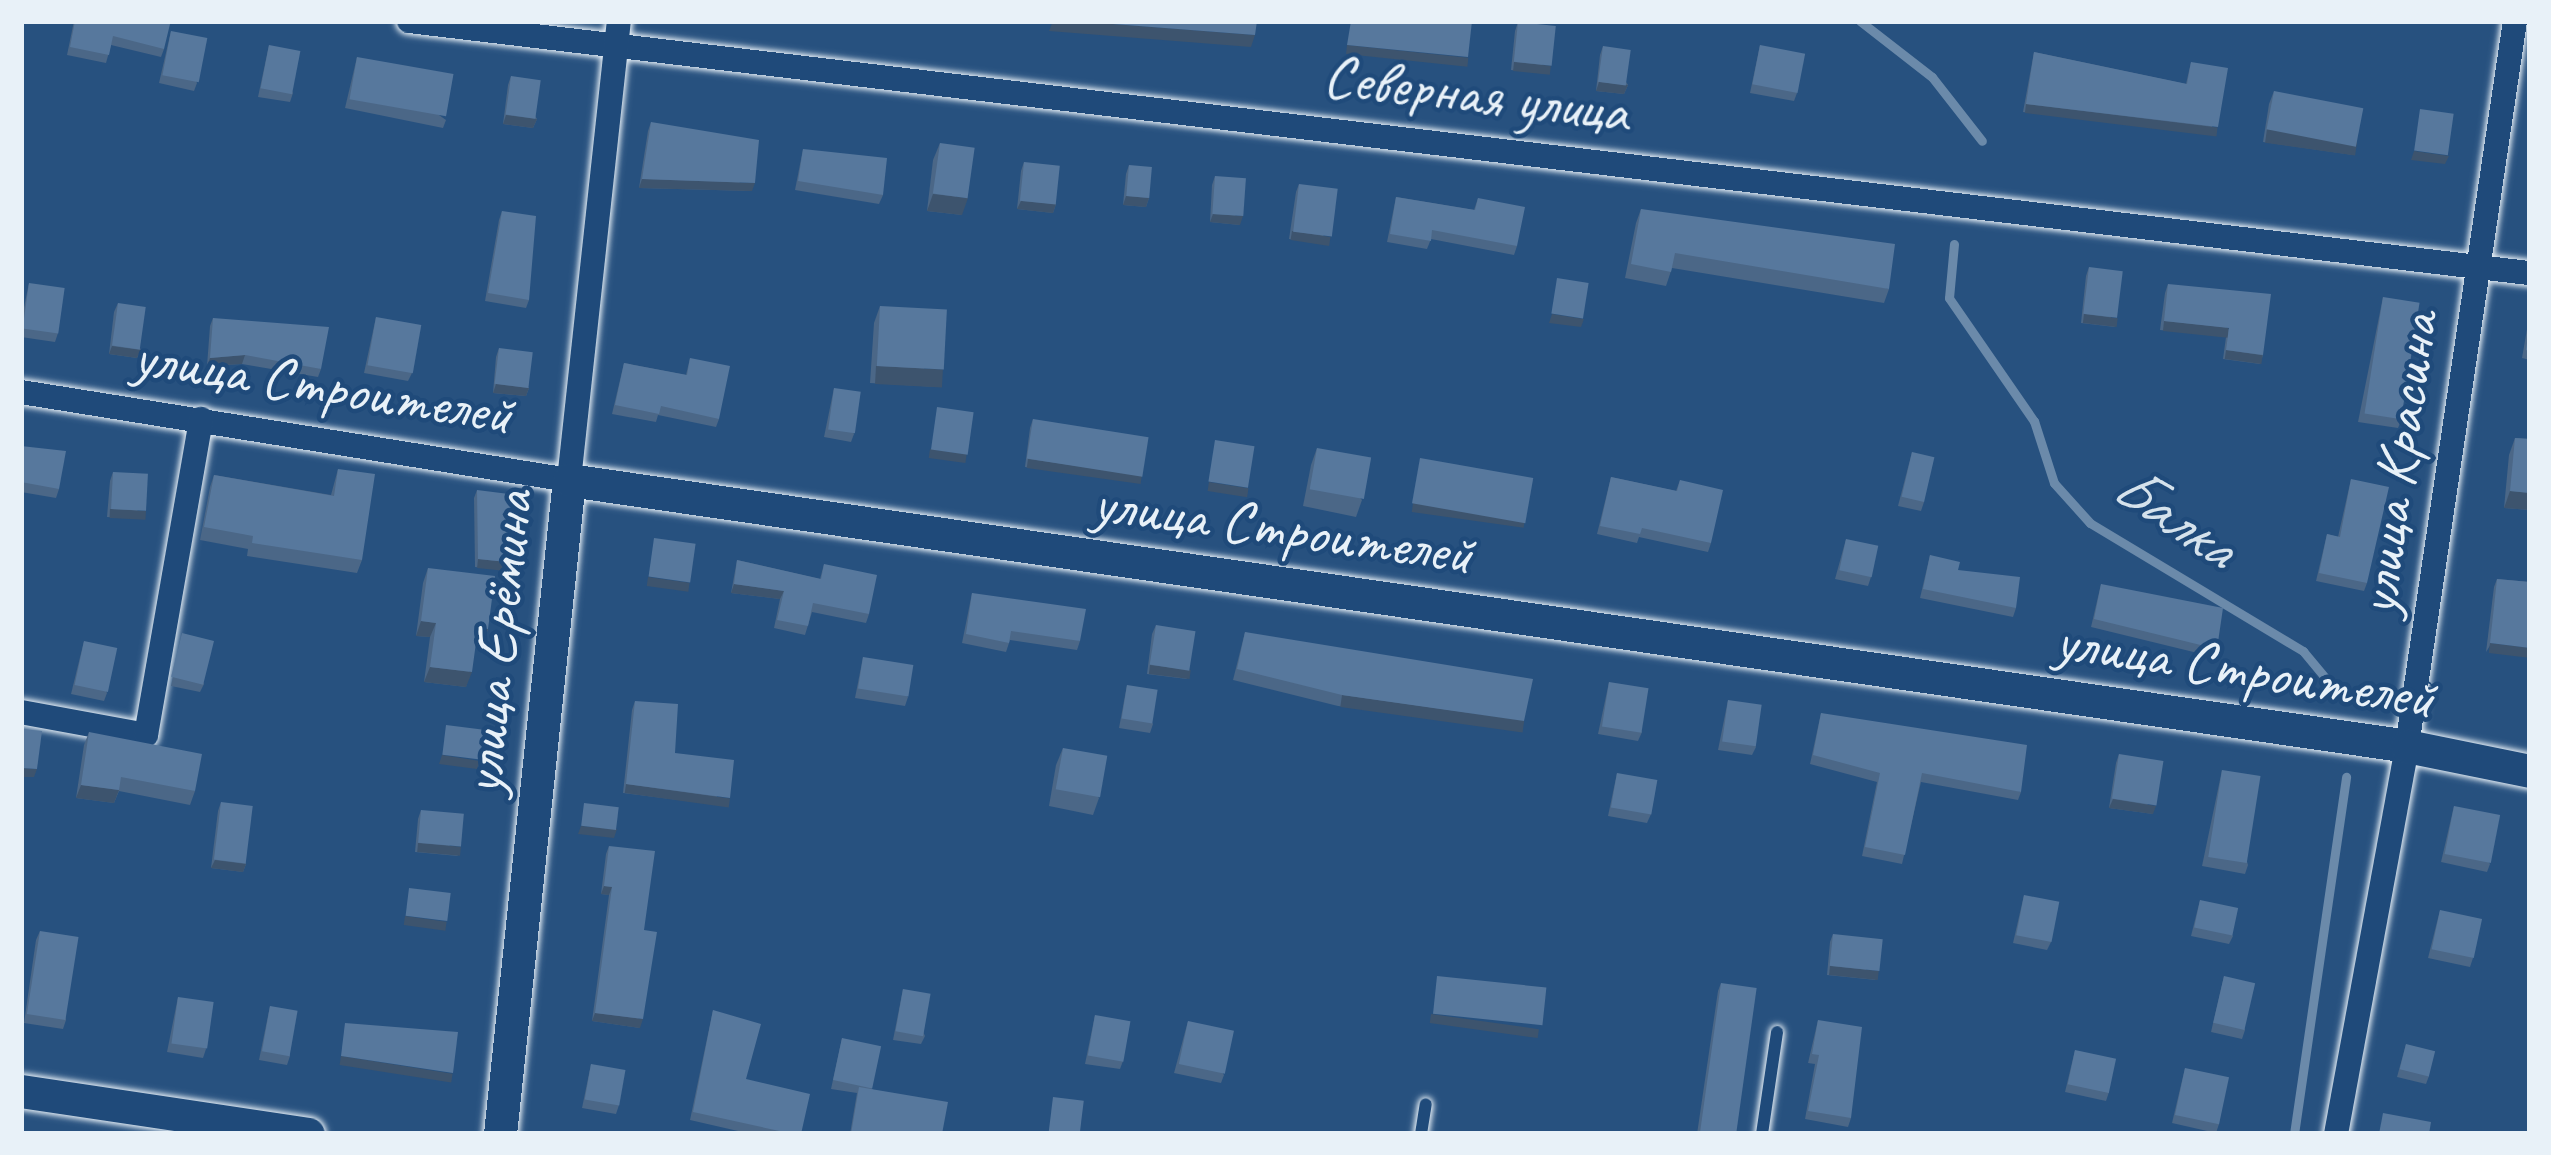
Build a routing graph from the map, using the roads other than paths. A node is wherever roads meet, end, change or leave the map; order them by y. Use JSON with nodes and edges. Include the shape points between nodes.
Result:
{"nodes":[{"id":1,"x":409,"y":21,"type":"edge"},
{"id":2,"x":619,"y":21,"type":"edge"},
{"id":3,"x":2515,"y":21,"type":"edge"},
{"id":4,"x":617,"y":47,"type":"junction"},
{"id":5,"x":2478,"y":267,"type":"junction"},
{"id":6,"x":2530,"y":273,"type":"edge"},
{"id":7,"x":21,"y":392,"type":"edge"},
{"id":8,"x":201,"y":419,"type":"junction"},
{"id":9,"x":568,"y":480,"type":"junction"},
{"id":10,"x":21,"y":712,"type":"edge"},
{"id":11,"x":2407,"y":746,"type":"junction"},
{"id":12,"x":2530,"y":771,"type":"edge"},
{"id":13,"x":1778,"y":1032,"type":"dead end"},
{"id":14,"x":21,"y":1091,"type":"edge"},
{"id":15,"x":1426,"y":1104,"type":"dead end"},
{"id":16,"x":308,"y":1134,"type":"edge"},
{"id":17,"x":500,"y":1134,"type":"edge"},
{"id":18,"x":1420,"y":1134,"type":"edge"},
{"id":19,"x":1762,"y":1134,"type":"edge"},
{"id":20,"x":2336,"y":1134,"type":"edge"}],
"edges":[{"from":1,"to":4,"type":"street","name":"Северная улица"},
{"from":2,"to":4,"type":"street","name":"улица Ерёмина"},
{"from":3,"to":5,"type":"street","name":"улица Красина"},
{"from":4,"to":5,"type":"street","name":"Северная улица"},
{"from":4,"to":9,"type":"street","name":"улица Ерёмина"},
{"from":5,"to":6,"type":"street","name":"Северная улица"},
{"from":5,"to":11,"type":"street","name":"улица Красина"},
{"from":7,"to":8,"type":"street","name":"улица Строителей"},
{"from":8,"to":9,"type":"street","name":"улица Строителей"},
{"from":8,"to":10,"type":"street","via":[[146,735]]},
{"from":9,"to":11,"type":"street","name":"улица Строителей"},
{"from":9,"to":17,"type":"street","name":"улица Ерёмина"},
{"from":11,"to":12,"type":"street","name":"улица Строителей"},
{"from":11,"to":20,"type":"street","name":"улица Красина"},
{"from":13,"to":19,"type":"lane"},
{"from":14,"to":16,"type":"street"},
{"from":15,"to":18,"type":"lane"}]}
